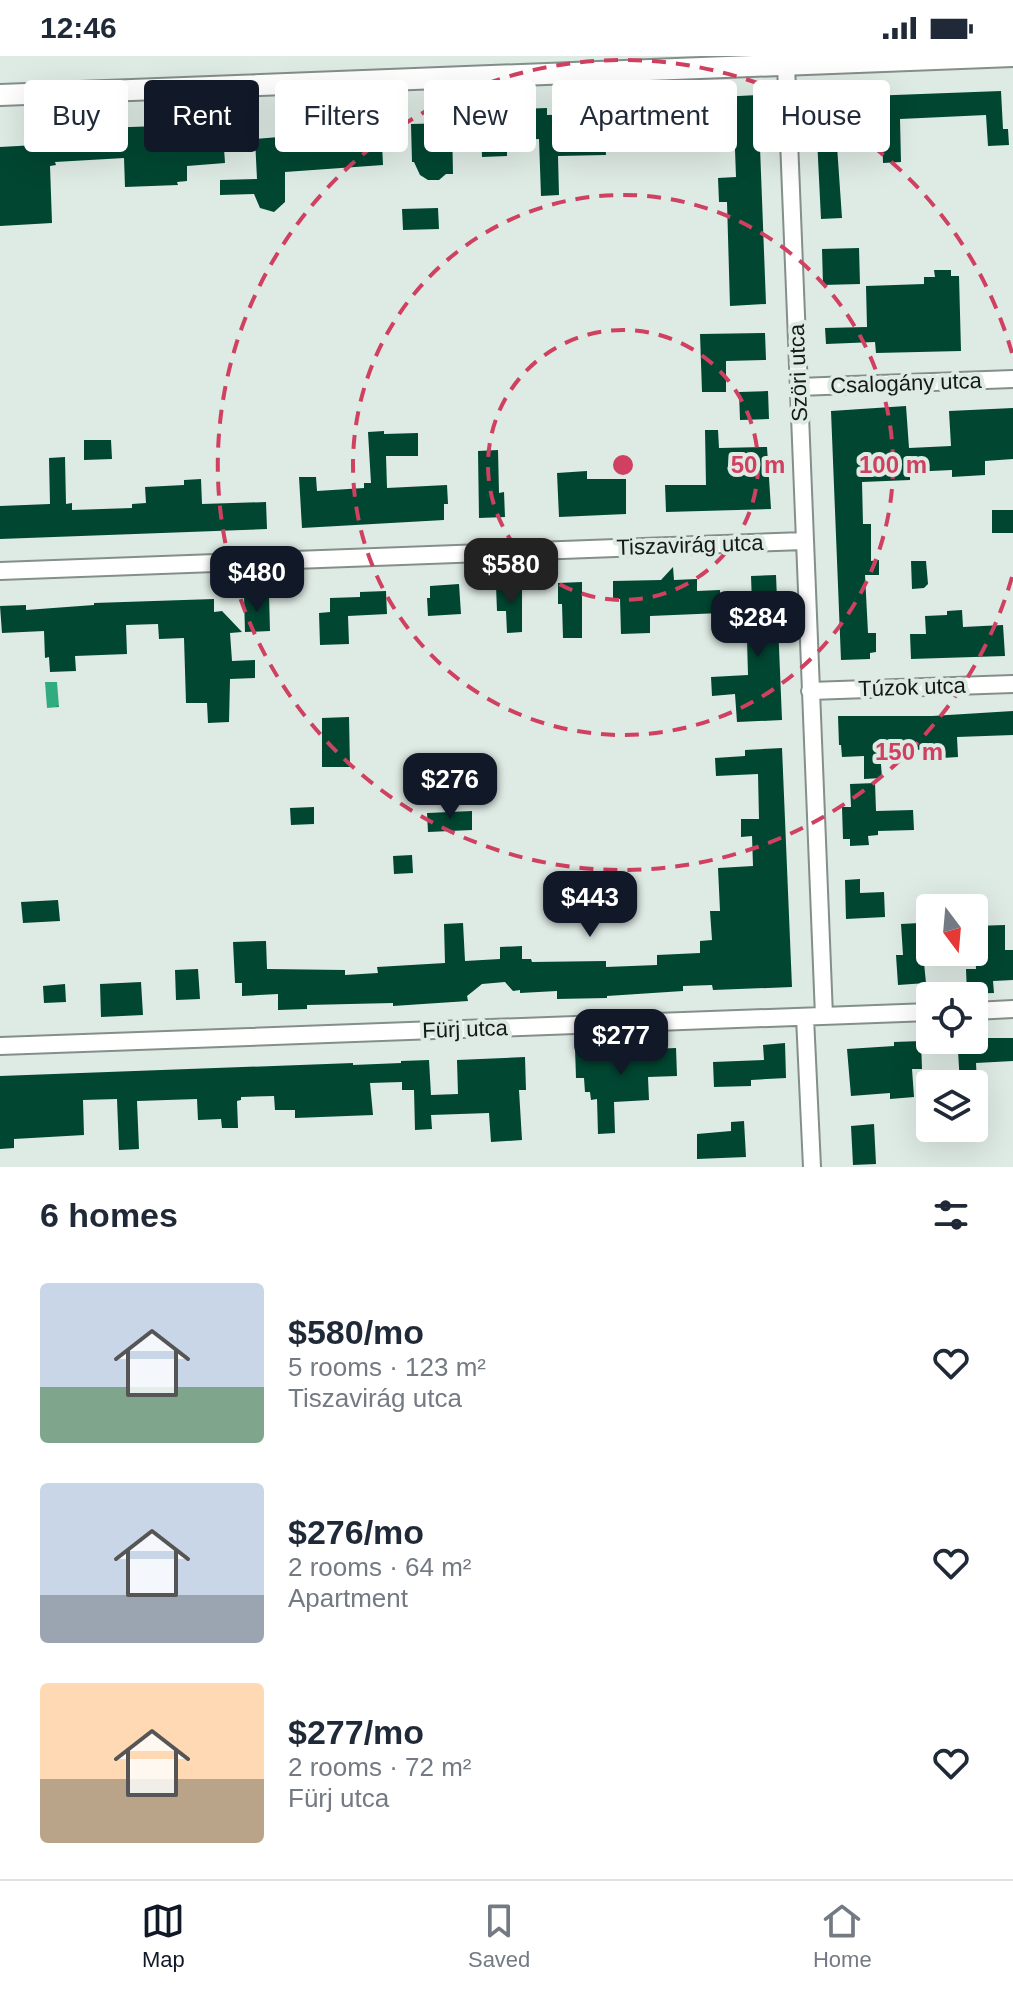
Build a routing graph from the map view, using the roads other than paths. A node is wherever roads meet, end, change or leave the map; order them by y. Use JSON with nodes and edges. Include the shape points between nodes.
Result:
{"nodes":[{"id":1,"x":1013,"y":56,"type":"edge"},
{"id":2,"x":817,"y":60,"type":"edge"},
{"id":3,"x":786,"y":65,"type":"junction"},
{"id":4,"x":0,"y":95,"type":"edge"},
{"id":5,"x":1013,"y":379,"type":"edge"},
{"id":6,"x":798,"y":387,"type":"junction"},
{"id":7,"x":804,"y":541,"type":"junction"},
{"id":8,"x":0,"y":571,"type":"edge"},
{"id":9,"x":1013,"y":684,"type":"edge"},
{"id":10,"x":810,"y":691,"type":"junction"},
{"id":11,"x":1013,"y":1009,"type":"edge"},
{"id":12,"x":988,"y":1010,"type":"edge"},
{"id":13,"x":916,"y":1013,"type":"edge"},
{"id":14,"x":824,"y":1016,"type":"junction"},
{"id":15,"x":805,"y":1017,"type":"junction"},
{"id":16,"x":0,"y":1046,"type":"edge"},
{"id":17,"x":812,"y":1167,"type":"edge"}],
"edges":[{"from":1,"to":2,"type":"street"},
{"from":2,"to":3,"type":"street"},
{"from":3,"to":4,"type":"street"},
{"from":3,"to":6,"type":"street","name":"Szöri utca"},
{"from":5,"to":6,"type":"street","name":"Csalogány utca"},
{"from":6,"to":7,"type":"street","name":"Szöri utca"},
{"from":7,"to":8,"type":"street","name":"Tiszavirág utca"},
{"from":7,"to":10,"type":"street","name":"Szöri utca"},
{"from":9,"to":10,"type":"street","name":"Túzok utca"},
{"from":10,"to":14,"type":"street","name":"Szöri utca"},
{"from":11,"to":12,"type":"street"},
{"from":13,"to":14,"type":"street","name":"Fürj utca"},
{"from":14,"to":15,"type":"street","name":"Fürj utca"},
{"from":15,"to":16,"type":"street","name":"Fürj utca"},
{"from":15,"to":17,"type":"street"}]}
